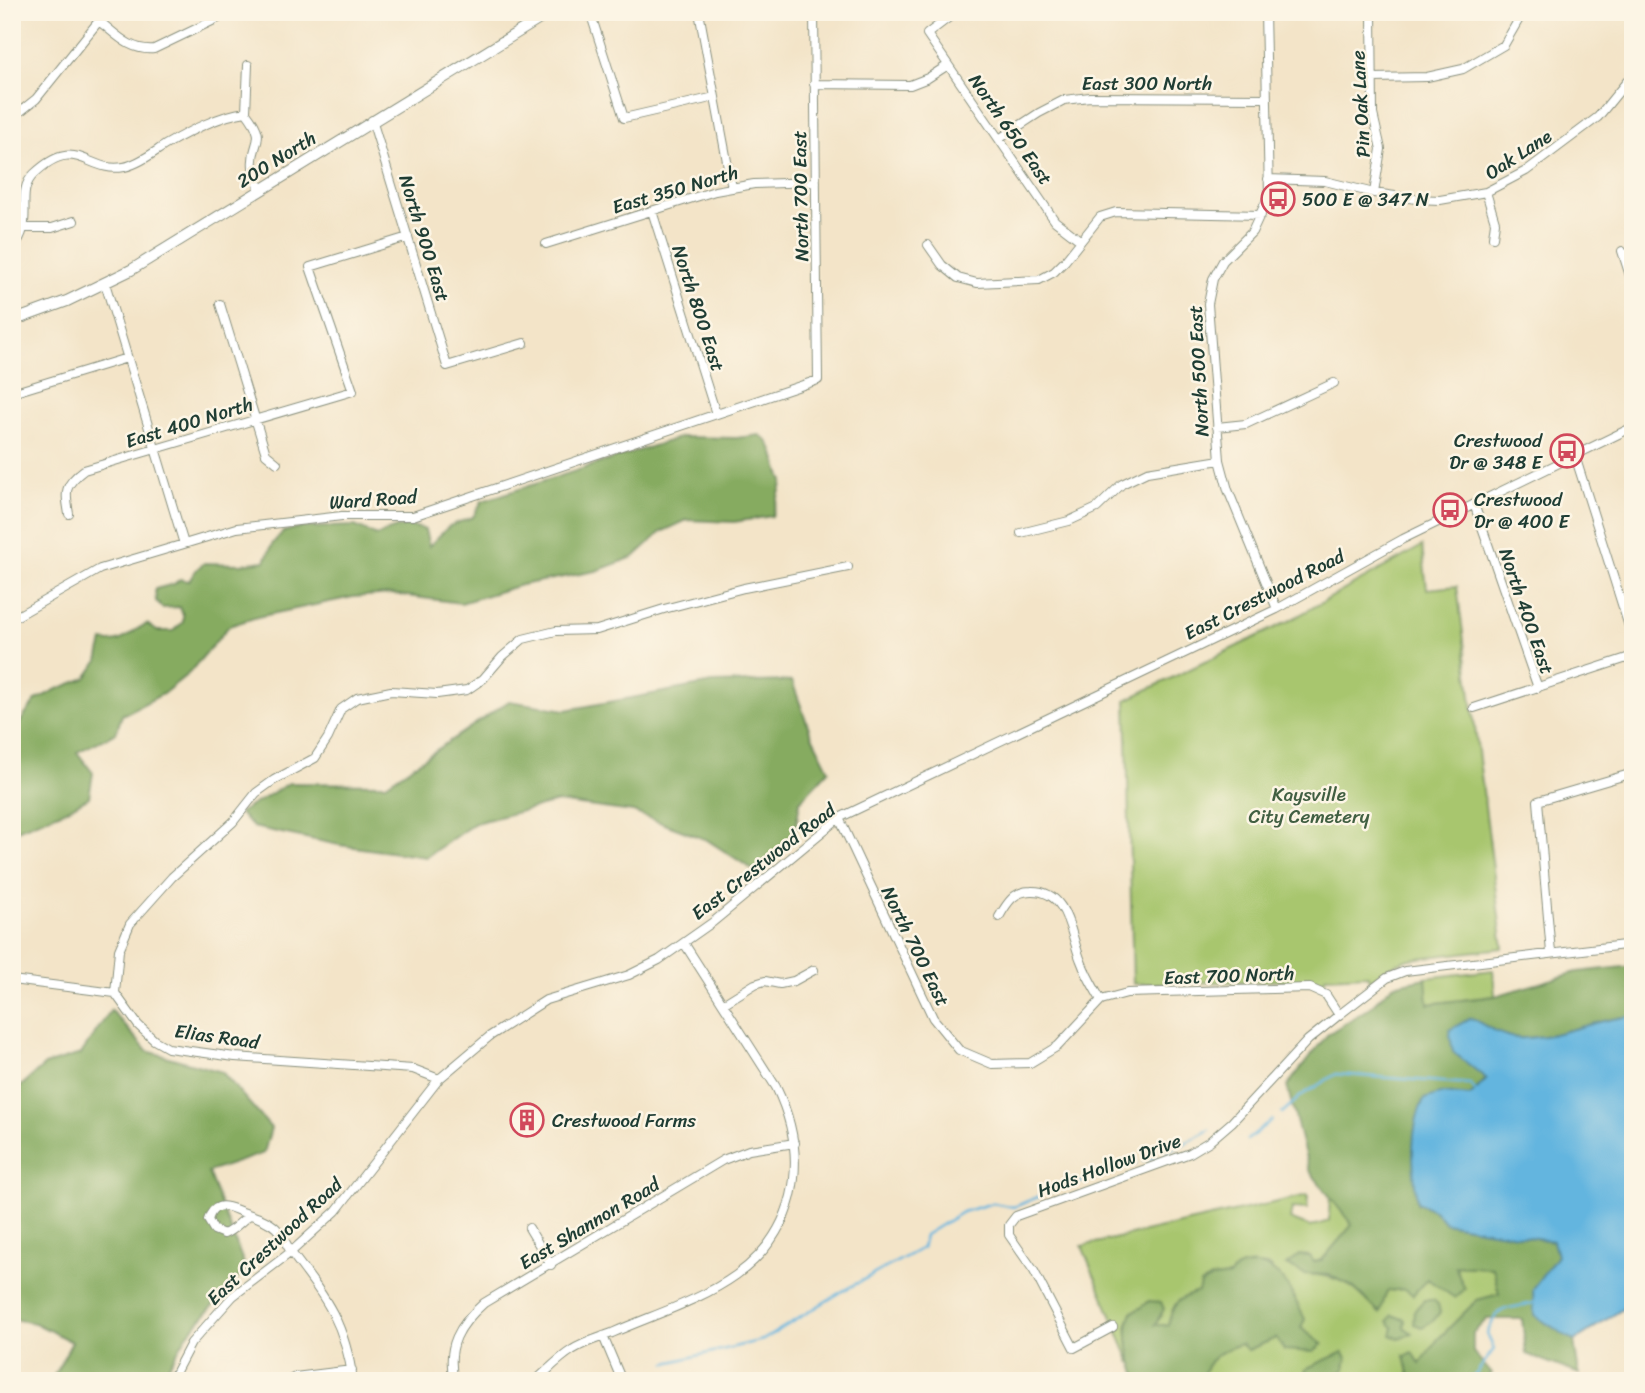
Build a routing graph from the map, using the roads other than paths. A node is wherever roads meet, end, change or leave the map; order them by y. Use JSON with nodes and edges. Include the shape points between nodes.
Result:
{"nodes":[{"id":1,"x":106,"y":12,"type":"edge"},
{"id":2,"x":231,"y":12,"type":"edge"},
{"id":3,"x":551,"y":12,"type":"edge"},
{"id":4,"x":590,"y":12,"type":"edge"},
{"id":5,"x":699,"y":12,"type":"edge"},
{"id":6,"x":814,"y":12,"type":"edge"},
{"id":7,"x":956,"y":12,"type":"edge"},
{"id":8,"x":1265,"y":12,"type":"edge"},
{"id":9,"x":1372,"y":12,"type":"edge"},
{"id":10,"x":1523,"y":12,"type":"edge"},
{"id":11,"x":99,"y":21,"type":"junction"},
{"id":12,"x":248,"y":65,"type":"dead end"},
{"id":13,"x":948,"y":65,"type":"junction"},
{"id":14,"x":1633,"y":74,"type":"edge"},
{"id":15,"x":1372,"y":78,"type":"junction"},
{"id":16,"x":814,"y":84,"type":"junction"},
{"id":17,"x":715,"y":97,"type":"junction"},
{"id":18,"x":1265,"y":97,"type":"junction"},
{"id":19,"x":246,"y":112,"type":"junction"},
{"id":20,"x":12,"y":118,"type":"edge"},
{"id":21,"x":372,"y":120,"type":"junction"},
{"id":22,"x":999,"y":139,"type":"junction"},
{"id":23,"x":1268,"y":179,"type":"junction"},
{"id":24,"x":816,"y":182,"type":"junction"},
{"id":25,"x":732,"y":188,"type":"junction"},
{"id":26,"x":260,"y":190,"type":"junction"},
{"id":27,"x":1486,"y":192,"type":"junction"},
{"id":28,"x":1374,"y":193,"type":"junction"},
{"id":29,"x":652,"y":211,"type":"junction"},
{"id":30,"x":1261,"y":215,"type":"junction"},
{"id":31,"x":74,"y":221,"type":"dead end"},
{"id":32,"x":25,"y":228,"type":"junction"},
{"id":33,"x":408,"y":237,"type":"junction"},
{"id":34,"x":1493,"y":237,"type":"dead end"},
{"id":35,"x":1081,"y":241,"type":"junction"},
{"id":36,"x":546,"y":244,"type":"dead end"},
{"id":37,"x":928,"y":246,"type":"dead end"},
{"id":38,"x":12,"y":248,"type":"edge"},
{"id":39,"x":1622,"y":251,"type":"dead end"},
{"id":40,"x":105,"y":284,"type":"junction"},
{"id":41,"x":1633,"y":285,"type":"edge"},
{"id":42,"x":220,"y":304,"type":"dead end"},
{"id":43,"x":12,"y":321,"type":"edge"},
{"id":44,"x":524,"y":343,"type":"dead end"},
{"id":45,"x":127,"y":358,"type":"junction"},
{"id":46,"x":818,"y":380,"type":"joint"},
{"id":47,"x":1334,"y":383,"type":"dead end"},
{"id":48,"x":12,"y":393,"type":"edge"},
{"id":49,"x":716,"y":414,"type":"junction"},
{"id":50,"x":255,"y":419,"type":"junction"},
{"id":51,"x":1217,"y":427,"type":"junction"},
{"id":52,"x":1633,"y":427,"type":"edge"},
{"id":53,"x":155,"y":449,"type":"junction"},
{"id":54,"x":1575,"y":456,"type":"junction"},
{"id":55,"x":1220,"y":460,"type":"junction"},
{"id":56,"x":277,"y":463,"type":"dead end"},
{"id":57,"x":1474,"y":505,"type":"junction"},
{"id":58,"x":69,"y":514,"type":"dead end"},
{"id":59,"x":1021,"y":533,"type":"dead end"},
{"id":60,"x":184,"y":544,"type":"junction"},
{"id":61,"x":848,"y":567,"type":"dead end"},
{"id":62,"x":1277,"y":609,"type":"junction"},
{"id":63,"x":12,"y":619,"type":"edge"},
{"id":64,"x":1633,"y":639,"type":"edge"},
{"id":65,"x":1633,"y":656,"type":"edge"},
{"id":66,"x":1538,"y":688,"type":"junction"},
{"id":67,"x":1474,"y":708,"type":"dead end"},
{"id":68,"x":1633,"y":773,"type":"edge"},
{"id":69,"x":839,"y":818,"type":"junction"},
{"id":70,"x":999,"y":917,"type":"dead end"},
{"id":71,"x":684,"y":943,"type":"junction"},
{"id":72,"x":1633,"y":944,"type":"edge"},
{"id":73,"x":1551,"y":953,"type":"junction"},
{"id":74,"x":814,"y":970,"type":"dead end"},
{"id":75,"x":12,"y":980,"type":"edge"},
{"id":76,"x":115,"y":993,"type":"junction"},
{"id":77,"x":1101,"y":1000,"type":"junction"},
{"id":78,"x":723,"y":1004,"type":"junction"},
{"id":79,"x":1339,"y":1015,"type":"junction"},
{"id":80,"x":439,"y":1079,"type":"junction"},
{"id":81,"x":794,"y":1143,"type":"junction"},
{"id":82,"x":250,"y":1215,"type":"junction"},
{"id":83,"x":529,"y":1228,"type":"dead end"},
{"id":84,"x":291,"y":1252,"type":"junction"},
{"id":85,"x":551,"y":1265,"type":"junction"},
{"id":86,"x":1112,"y":1327,"type":"dead end"},
{"id":87,"x":603,"y":1336,"type":"junction"},
{"id":88,"x":352,"y":1370,"type":"junction"},
{"id":89,"x":171,"y":1381,"type":"edge"},
{"id":90,"x":288,"y":1381,"type":"edge"},
{"id":91,"x":354,"y":1381,"type":"edge"},
{"id":92,"x":454,"y":1381,"type":"edge"},
{"id":93,"x":535,"y":1381,"type":"edge"},
{"id":94,"x":622,"y":1381,"type":"edge"}],
"edges":[{"from":1,"to":11,"type":"street"},
{"from":2,"to":11,"type":"street","via":[[154,49],[142,50],[131,47]]},
{"from":3,"to":21,"type":"main road","name":"200 North"},
{"from":4,"to":17,"type":"street","via":[[624,118]]},
{"from":5,"to":17,"type":"street"},
{"from":6,"to":16,"type":"street","name":"North 700 East"},
{"from":7,"to":13,"type":"street","via":[[927,34]]},
{"from":8,"to":18,"type":"street","name":"North 500 East"},
{"from":9,"to":15,"type":"street","name":"Pin Oak Lane"},
{"from":10,"to":15,"type":"street","via":[[1504,45],[1463,69],[1427,77]]},
{"from":11,"to":20,"type":"street","via":[[36,99]]},
{"from":12,"to":19,"type":"street"},
{"from":13,"to":16,"type":"street","name":"North 650 East","via":[[910,85]]},
{"from":13,"to":22,"type":"street","name":"North 650 East"},
{"from":14,"to":27,"type":"street","name":"Oak Lane","via":[[1598,117],[1526,171]]},
{"from":15,"to":28,"type":"street","name":"Pin Oak Lane","via":[[1373,114],[1381,149]]},
{"from":16,"to":24,"type":"street","name":"North 700 East"},
{"from":17,"to":25,"type":"street"},
{"from":18,"to":22,"type":"street","name":"East 300 North","via":[[1064,100]]},
{"from":18,"to":23,"type":"street","name":"North 500 East"},
{"from":19,"to":26,"type":"street","via":[[259,136],[252,166]]},
{"from":19,"to":32,"type":"street","via":[[182,135],[122,167],[76,156],[52,160],[27,183]]},
{"from":21,"to":26,"type":"main road","name":"200 North"},
{"from":21,"to":33,"type":"street","name":"North 900 East"},
{"from":22,"to":35,"type":"street","name":"North 650 East","via":[[1055,221]]},
{"from":23,"to":28,"type":"street","name":"Oak Lane","via":[[1325,181]]},
{"from":23,"to":30,"type":"street","name":"North 500 East","via":[[1269,195]]},
{"from":24,"to":25,"type":"street","name":"East 350 North"},
{"from":24,"to":46,"type":"street","name":"North 700 East"},
{"from":25,"to":29,"type":"street","name":"East 350 North"},
{"from":26,"to":40,"type":"main road","name":"200 North"},
{"from":27,"to":28,"type":"street","name":"Oak Lane","via":[[1440,200]]},
{"from":27,"to":34,"type":"street","via":[[1495,222]]},
{"from":29,"to":36,"type":"street","name":"East 350 North"},
{"from":29,"to":49,"type":"street","name":"North 800 East"},
{"from":30,"to":35,"type":"street","via":[[1116,212],[1100,217]]},
{"from":30,"to":51,"type":"street","name":"North 500 East","via":[[1213,279],[1208,304]]},
{"from":31,"to":32,"type":"street","via":[[52,228]]},
{"from":32,"to":38,"type":"street"},
{"from":33,"to":44,"type":"street","name":"North 900 East","via":[[447,366]]},
{"from":33,"to":50,"type":"street","name":"East 400 North","via":[[310,267],[353,391]]},
{"from":35,"to":37,"type":"street","via":[[1054,272],[1039,280],[976,282],[958,278]]},
{"from":39,"to":41,"type":"street"},
{"from":40,"to":43,"type":"main road","name":"200 North"},
{"from":40,"to":45,"type":"street"},
{"from":42,"to":50,"type":"street"},
{"from":45,"to":48,"type":"street"},
{"from":45,"to":53,"type":"street"},
{"from":46,"to":49,"type":"street","name":"Ward Road"},
{"from":47,"to":51,"type":"street","via":[[1246,424]]},
{"from":49,"to":60,"type":"street","name":"Ward Road","via":[[413,516],[329,517],[237,528]]},
{"from":50,"to":53,"type":"street","name":"East 400 North"},
{"from":50,"to":56,"type":"street","via":[[266,454]]},
{"from":51,"to":55,"type":"street","name":"North 500 East"},
{"from":52,"to":54,"type":"street","name":"East Crestwood Road"},
{"from":53,"to":58,"type":"street","name":"East 400 North","via":[[84,470],[70,481],[66,495]]},
{"from":53,"to":60,"type":"street"},
{"from":54,"to":57,"type":"street","name":"East Crestwood Road"},
{"from":54,"to":64,"type":"street"},
{"from":55,"to":59,"type":"street","via":[[1147,471],[1122,484],[1097,508],[1069,521]]},
{"from":55,"to":62,"type":"street","name":"North 500 East"},
{"from":57,"to":62,"type":"street","name":"East Crestwood Road"},
{"from":57,"to":66,"type":"street","name":"North 400 East"},
{"from":60,"to":63,"type":"street","name":"Ward Road","via":[[100,569]]},
{"from":61,"to":76,"type":"street","via":[[744,588],[597,631],[556,631],[523,639],[467,690],[437,694],[391,691],[357,698],[341,709],[315,758],[256,793],[233,822],[172,877],[130,924],[119,950]]},
{"from":62,"to":69,"type":"street","name":"East Crestwood Road"},
{"from":65,"to":66,"type":"street"},
{"from":66,"to":67,"type":"street"},
{"from":68,"to":73,"type":"street","via":[[1538,801]]},
{"from":69,"to":71,"type":"street","name":"East Crestwood Road"},
{"from":69,"to":77,"type":"street","name":"North 700 East","via":[[933,1017],[959,1049],[992,1064],[1030,1063],[1058,1046]]},
{"from":70,"to":77,"type":"street","via":[[1019,892],[1041,892],[1059,903]]},
{"from":71,"to":78,"type":"street"},
{"from":71,"to":80,"type":"street","name":"East Crestwood Road","via":[[629,975],[546,1000],[490,1035]]},
{"from":72,"to":73,"type":"street"},
{"from":73,"to":79,"type":"street","via":[[1405,971],[1387,978]]},
{"from":74,"to":78,"type":"street","via":[[794,981],[755,984]]},
{"from":75,"to":76,"type":"street"},
{"from":76,"to":80,"type":"street","name":"Elias Road","via":[[138,1025],[168,1048],[413,1069]]},
{"from":77,"to":79,"type":"street","name":"East 700 North","via":[[1127,993],[1310,988],[1326,995]]},
{"from":78,"to":81,"type":"street","via":[[788,1110]]},
{"from":79,"to":86,"type":"street","name":"Hods Hollow Drive","via":[[1308,1040],[1210,1141],[1190,1153],[1016,1216],[1009,1235],[1034,1271],[1074,1348]]},
{"from":80,"to":84,"type":"street","name":"East Crestwood Road","via":[[336,1212]]},
{"from":81,"to":85,"type":"street","name":"East Shannon Road","via":[[749,1150],[723,1160]]},
{"from":81,"to":87,"type":"street","via":[[795,1177],[788,1207],[775,1237],[750,1266],[715,1289]]},
{"from":82,"to":82,"type":"street","via":[[217,1206],[208,1220],[214,1230],[224,1234]]},
{"from":82,"to":84,"type":"street","via":[[277,1228]]},
{"from":83,"to":85,"type":"street"},
{"from":84,"to":88,"type":"street","via":[[340,1323]]},
{"from":84,"to":89,"type":"street","name":"East Crestwood Road","via":[[233,1296],[191,1343]]},
{"from":85,"to":92,"type":"street","name":"East Shannon Road","via":[[484,1303],[467,1319],[456,1335]]},
{"from":87,"to":93,"type":"street","via":[[573,1349]]},
{"from":87,"to":94,"type":"street"},
{"from":88,"to":90,"type":"street"},
{"from":88,"to":91,"type":"street"}]}
